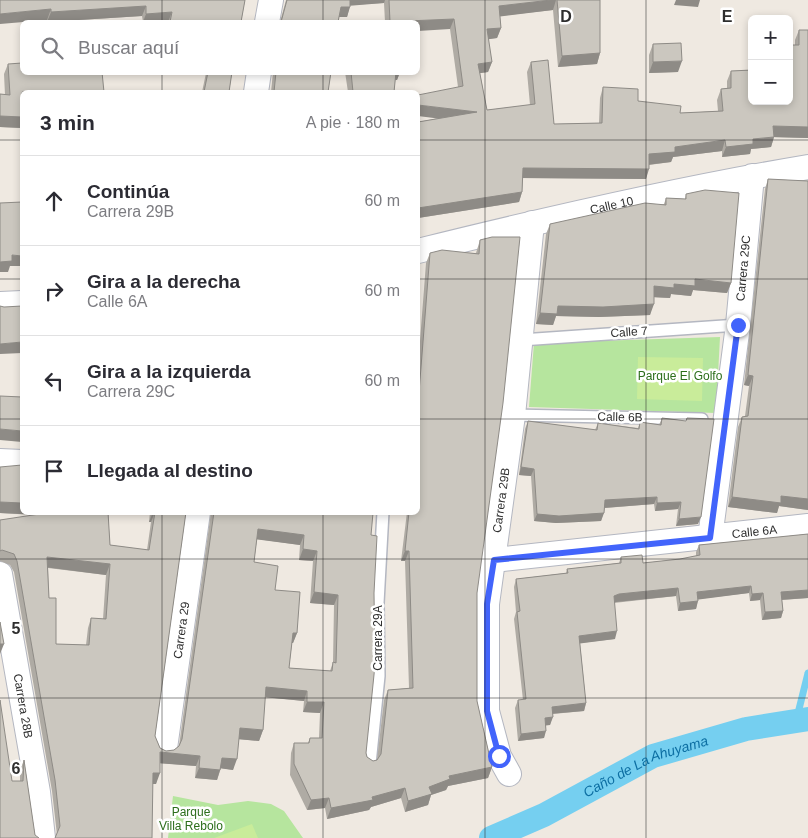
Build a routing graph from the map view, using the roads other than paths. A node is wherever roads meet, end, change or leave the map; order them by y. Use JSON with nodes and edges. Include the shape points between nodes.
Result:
{"nodes":[{"id":1,"x":271,"y":0,"type":"edge"},
{"id":2,"x":267,"y":20,"type":"edge"},
{"id":3,"x":259,"y":75,"type":"edge"},
{"id":4,"x":256,"y":90,"type":"edge"},
{"id":5,"x":808,"y":166,"type":"edge"},
{"id":6,"x":752,"y":176,"type":"junction"},
{"id":7,"x":532,"y":223,"type":"junction"},
{"id":8,"x":420,"y":251,"type":"edge"},
{"id":9,"x":20,"y":303,"type":"edge"},
{"id":10,"x":0,"y":304,"type":"edge"},
{"id":11,"x":738,"y":325,"type":"junction"},
{"id":12,"x":521,"y":340,"type":"junction"},
{"id":13,"x":513,"y":415,"type":"junction"},
{"id":14,"x":726,"y":419,"type":"junction"},
{"id":15,"x":0,"y":461,"type":"edge"},
{"id":16,"x":20,"y":462,"type":"edge"},
{"id":17,"x":198,"y":515,"type":"edge"},
{"id":18,"x":383,"y":515,"type":"edge"},
{"id":19,"x":808,"y":526,"type":"edge"},
{"id":20,"x":710,"y":538,"type":"junction"},
{"id":21,"x":494,"y":560,"type":"junction"},
{"id":22,"x":1,"y":586,"type":"edge"},
{"id":23,"x":165,"y":748,"type":"edge"},
{"id":24,"x":370,"y":764,"type":"edge"},
{"id":25,"x":508,"y":774,"type":"dead end"},
{"id":26,"x":43,"y":838,"type":"edge"}],
"edges":[{"from":1,"to":2,"type":"street"},
{"from":3,"to":4,"type":"street"},
{"from":5,"to":6,"type":"street","name":"Calle 10"},
{"from":6,"to":7,"type":"street","name":"Calle 10"},
{"from":6,"to":11,"type":"street","name":"Carrera 29C"},
{"from":7,"to":8,"type":"street","name":"Calle 10"},
{"from":7,"to":12,"type":"street","name":"Carrera 29B"},
{"from":9,"to":10,"type":"street"},
{"from":11,"to":12,"type":"lane","name":"Calle 7"},
{"from":11,"to":14,"type":"street","name":"Carrera 29C"},
{"from":12,"to":13,"type":"street","name":"Carrera 29B"},
{"from":13,"to":14,"type":"lane","name":"Calle 6B"},
{"from":13,"to":21,"type":"street","name":"Carrera 29B"},
{"from":14,"to":20,"type":"street","name":"Carrera 29C"},
{"from":15,"to":16,"type":"street"},
{"from":17,"to":23,"type":"street","name":"Carrera 29"},
{"from":18,"to":24,"type":"lane","name":"Carrera 29A","via":[[378,603],[379,676]]},
{"from":19,"to":20,"type":"street","name":"Calle 6A"},
{"from":20,"to":21,"type":"street","name":"Calle 6A"},
{"from":21,"to":25,"type":"street","name":"Carrera 29B","via":[[487,604],[487,711],[499,756]]},
{"from":22,"to":26,"type":"street","name":"Carrera 28B","via":[[22,694]]}]}
